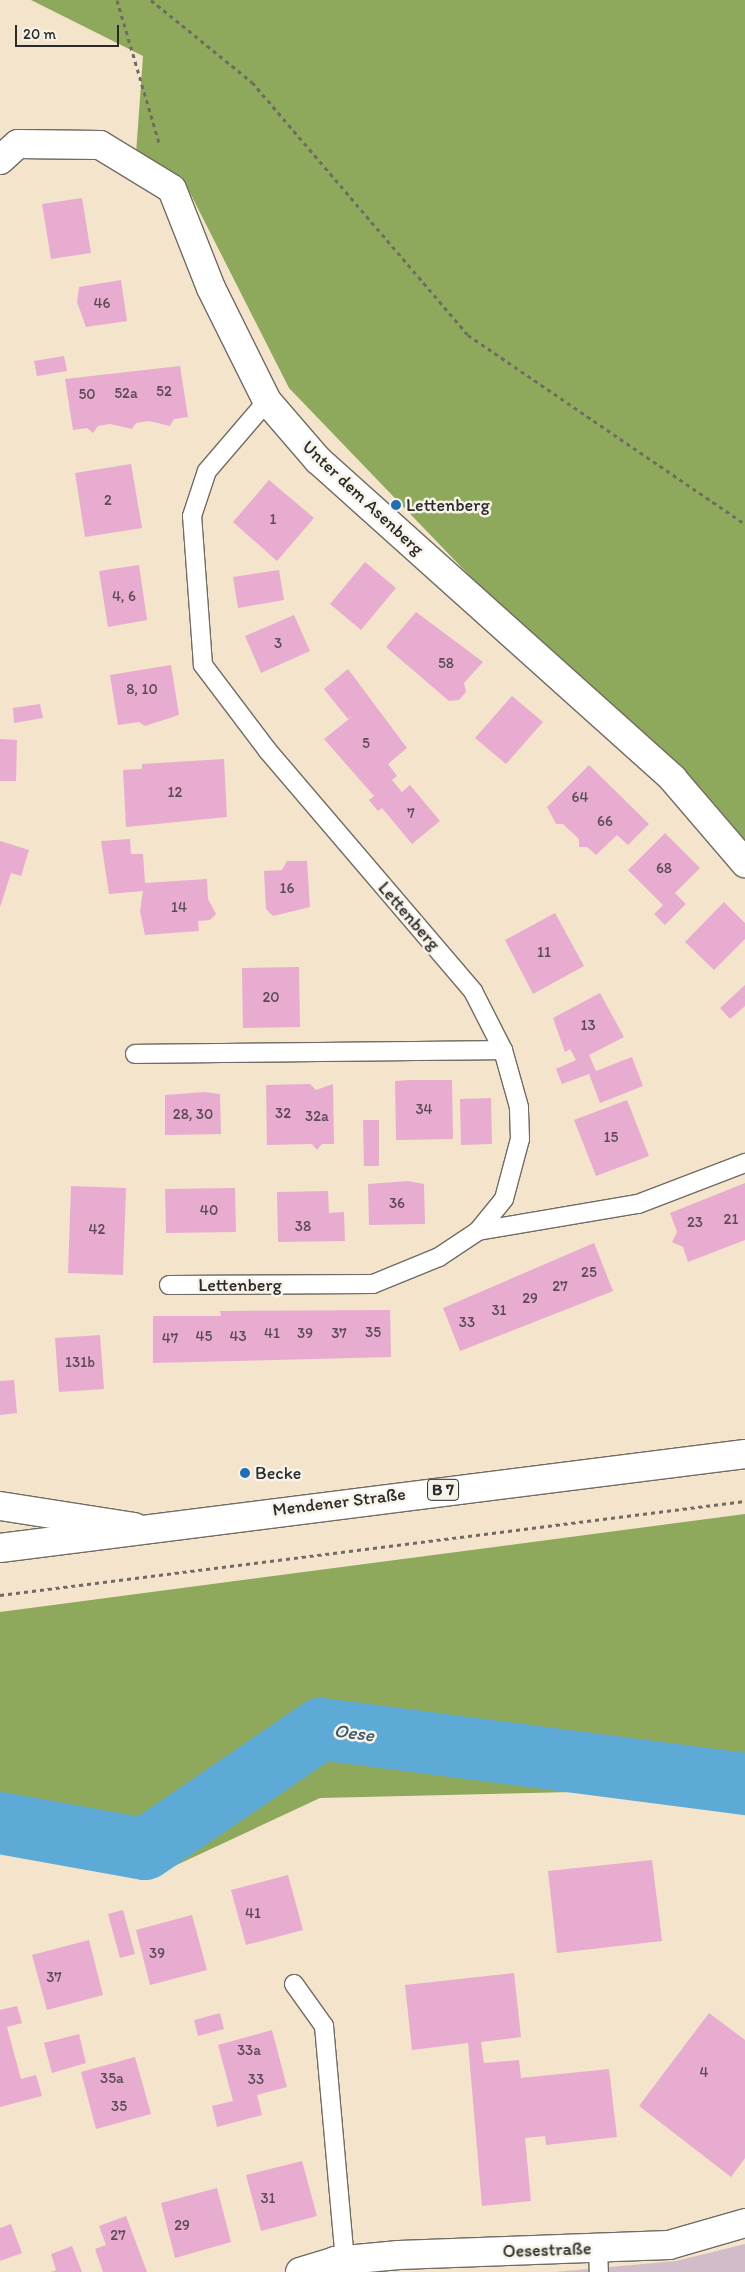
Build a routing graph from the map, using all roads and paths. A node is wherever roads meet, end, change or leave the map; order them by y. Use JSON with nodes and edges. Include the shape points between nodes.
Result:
{"nodes":[{"id":1,"x":117,"y":0,"type":"edge"},
{"id":2,"x":151,"y":0,"type":"edge"},
{"id":3,"x":0,"y":160,"type":"edge"},
{"id":4,"x":172,"y":189,"type":"junction"},
{"id":5,"x":267,"y":400,"type":"junction"},
{"id":6,"x":745,"y":524,"type":"edge"},
{"id":7,"x":745,"y":863,"type":"edge"},
{"id":8,"x":503,"y":1050,"type":"junction"},
{"id":9,"x":135,"y":1054,"type":"dead end"},
{"id":10,"x":745,"y":1163,"type":"edge"},
{"id":11,"x":478,"y":1231,"type":"junction"},
{"id":12,"x":169,"y":1285,"type":"dead end"},
{"id":13,"x":745,"y":1454,"type":"edge"},
{"id":14,"x":745,"y":1501,"type":"edge"},
{"id":15,"x":0,"y":1506,"type":"edge"},
{"id":16,"x":141,"y":1528,"type":"junction"},
{"id":17,"x":0,"y":1548,"type":"edge"},
{"id":18,"x":0,"y":1595,"type":"edge"},
{"id":19,"x":294,"y":1984,"type":"dead end"},
{"id":20,"x":745,"y":2223,"type":"edge"},
{"id":21,"x":345,"y":2260,"type":"junction"},
{"id":22,"x":598,"y":2260,"type":"edge"},
{"id":23,"x":300,"y":2272,"type":"edge"}],
"edges":[{"from":1,"to":4,"type":"path"},
{"from":2,"to":6,"type":"path","via":[[252,82],[468,335]]},
{"from":3,"to":4,"type":"street","via":[[18,144],[100,145]]},
{"from":4,"to":5,"type":"street","name":"Unter dem Asenberg","via":[[211,288]]},
{"from":5,"to":7,"type":"street","name":"Unter dem Asenberg","via":[[318,460],[672,779]]},
{"from":5,"to":8,"type":"lane","name":"Lettenberg","via":[[207,471],[192,516],[204,665],[268,751],[473,990]]},
{"from":8,"to":9,"type":"lane"},
{"from":8,"to":11,"type":"lane","name":"Lettenberg","via":[[519,1108],[520,1139],[504,1199]]},
{"from":10,"to":11,"type":"lane","name":"Lettenberg","via":[[638,1204]]},
{"from":11,"to":12,"type":"lane","name":"Lettenberg","via":[[439,1257],[374,1284]]},
{"from":13,"to":16,"type":"street","name":"Mendener Straße","number":"B 7"},
{"from":14,"to":18,"type":"path"},
{"from":15,"to":16,"type":"street","name":"Mendener Straße"},
{"from":16,"to":17,"type":"street","name":"Mendener Straße","number":"B 7"},
{"from":19,"to":21,"type":"lane","via":[[324,2026]]},
{"from":20,"to":22,"type":"street","name":"Oesestraße","via":[[669,2245]]},
{"from":21,"to":22,"type":"street","name":"Oesestraße"},
{"from":21,"to":23,"type":"street","name":"Oesestraße"}]}
